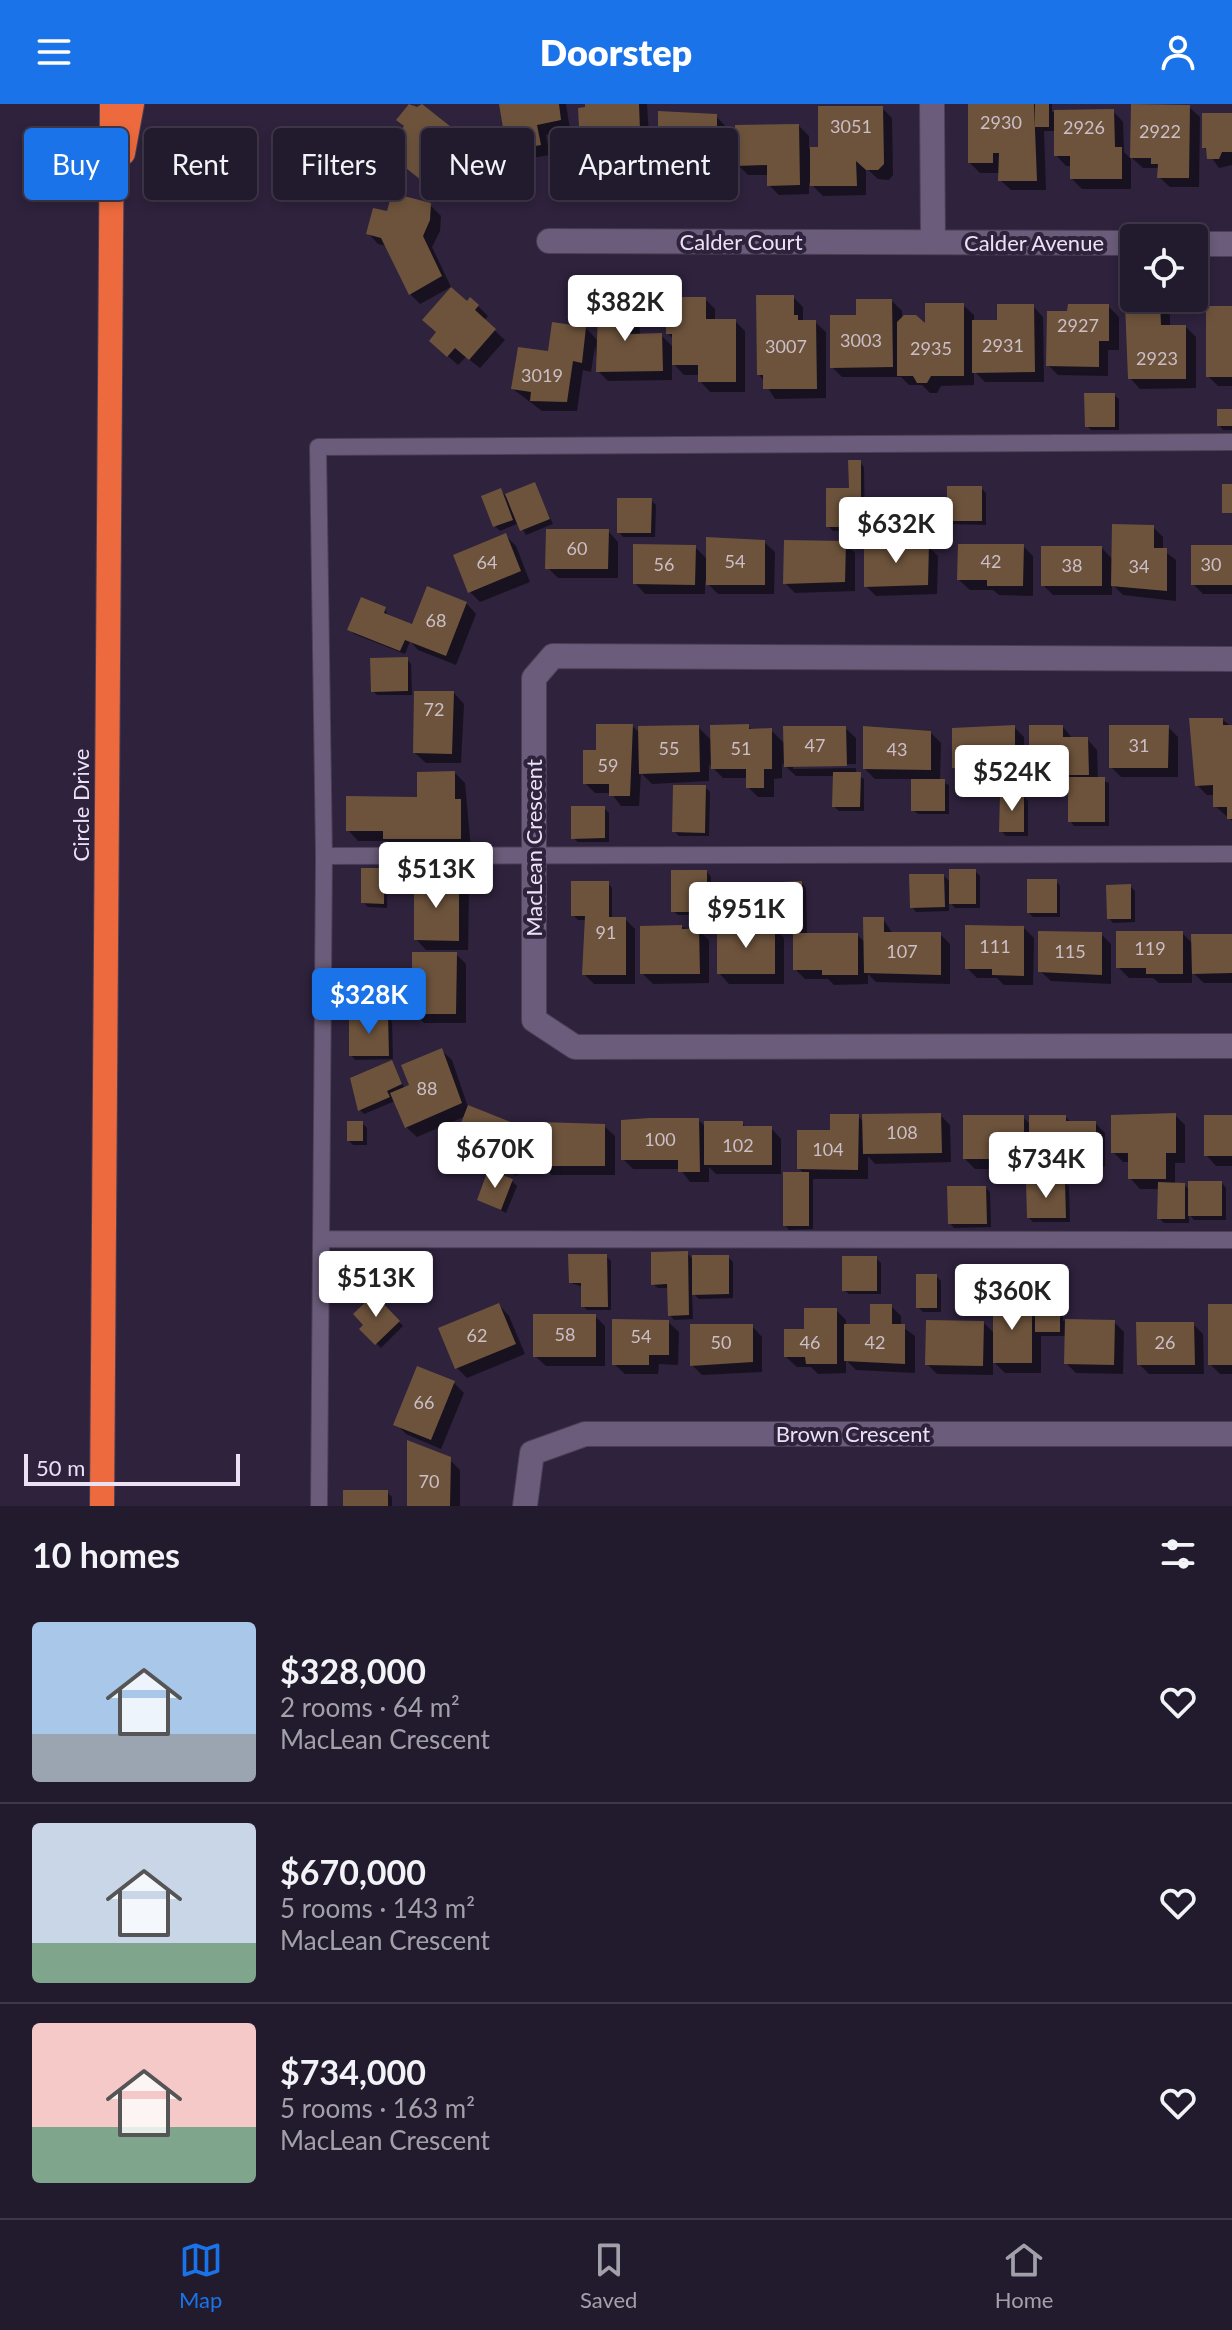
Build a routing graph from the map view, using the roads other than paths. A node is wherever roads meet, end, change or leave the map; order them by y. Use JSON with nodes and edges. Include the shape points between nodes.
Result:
{"nodes":[{"id":1,"x":112,"y":104,"type":"edge"},
{"id":2,"x":132,"y":104,"type":"edge"},
{"id":3,"x":932,"y":104,"type":"edge"},
{"id":4,"x":111,"y":211,"type":"junction"},
{"id":5,"x":549,"y":241,"type":"dead end"},
{"id":6,"x":933,"y":242,"type":"junction"},
{"id":7,"x":1120,"y":243,"type":"edge"},
{"id":8,"x":1208,"y":244,"type":"edge"},
{"id":9,"x":1232,"y":244,"type":"edge"},
{"id":10,"x":1232,"y":442,"type":"edge"},
{"id":11,"x":1232,"y":659,"type":"edge"},
{"id":12,"x":535,"y":854,"type":"junction"},
{"id":13,"x":1232,"y":854,"type":"edge"},
{"id":14,"x":324,"y":856,"type":"junction"},
{"id":15,"x":1232,"y":1046,"type":"edge"},
{"id":16,"x":322,"y":1239,"type":"junction"},
{"id":17,"x":1232,"y":1240,"type":"edge"},
{"id":18,"x":1232,"y":1434,"type":"edge"},
{"id":19,"x":102,"y":1506,"type":"edge"},
{"id":20,"x":319,"y":1506,"type":"edge"},
{"id":21,"x":525,"y":1506,"type":"edge"}],
"edges":[{"from":1,"to":4,"type":"highway","name":"Circle Drive"},
{"from":2,"to":4,"type":"highway"},
{"from":3,"to":6,"type":"street"},
{"from":4,"to":19,"type":"highway","name":"Circle Drive"},
{"from":5,"to":6,"type":"street","name":"Calder Court"},
{"from":6,"to":7,"type":"street","name":"Calder Avenue"},
{"from":8,"to":9,"type":"street"},
{"from":10,"to":14,"type":"lane","via":[[318,447]]},
{"from":11,"to":12,"type":"street","name":"MacLean Crescent","via":[[553,656],[534,678]]},
{"from":12,"to":13,"type":"lane"},
{"from":12,"to":14,"type":"lane"},
{"from":12,"to":15,"type":"street","name":"MacLean Crescent","via":[[534,1020],[575,1047]]},
{"from":14,"to":16,"type":"lane"},
{"from":16,"to":17,"type":"lane"},
{"from":16,"to":20,"type":"lane"},
{"from":18,"to":21,"type":"street","name":"Brown Crescent","via":[[585,1434],[532,1453]]}]}
